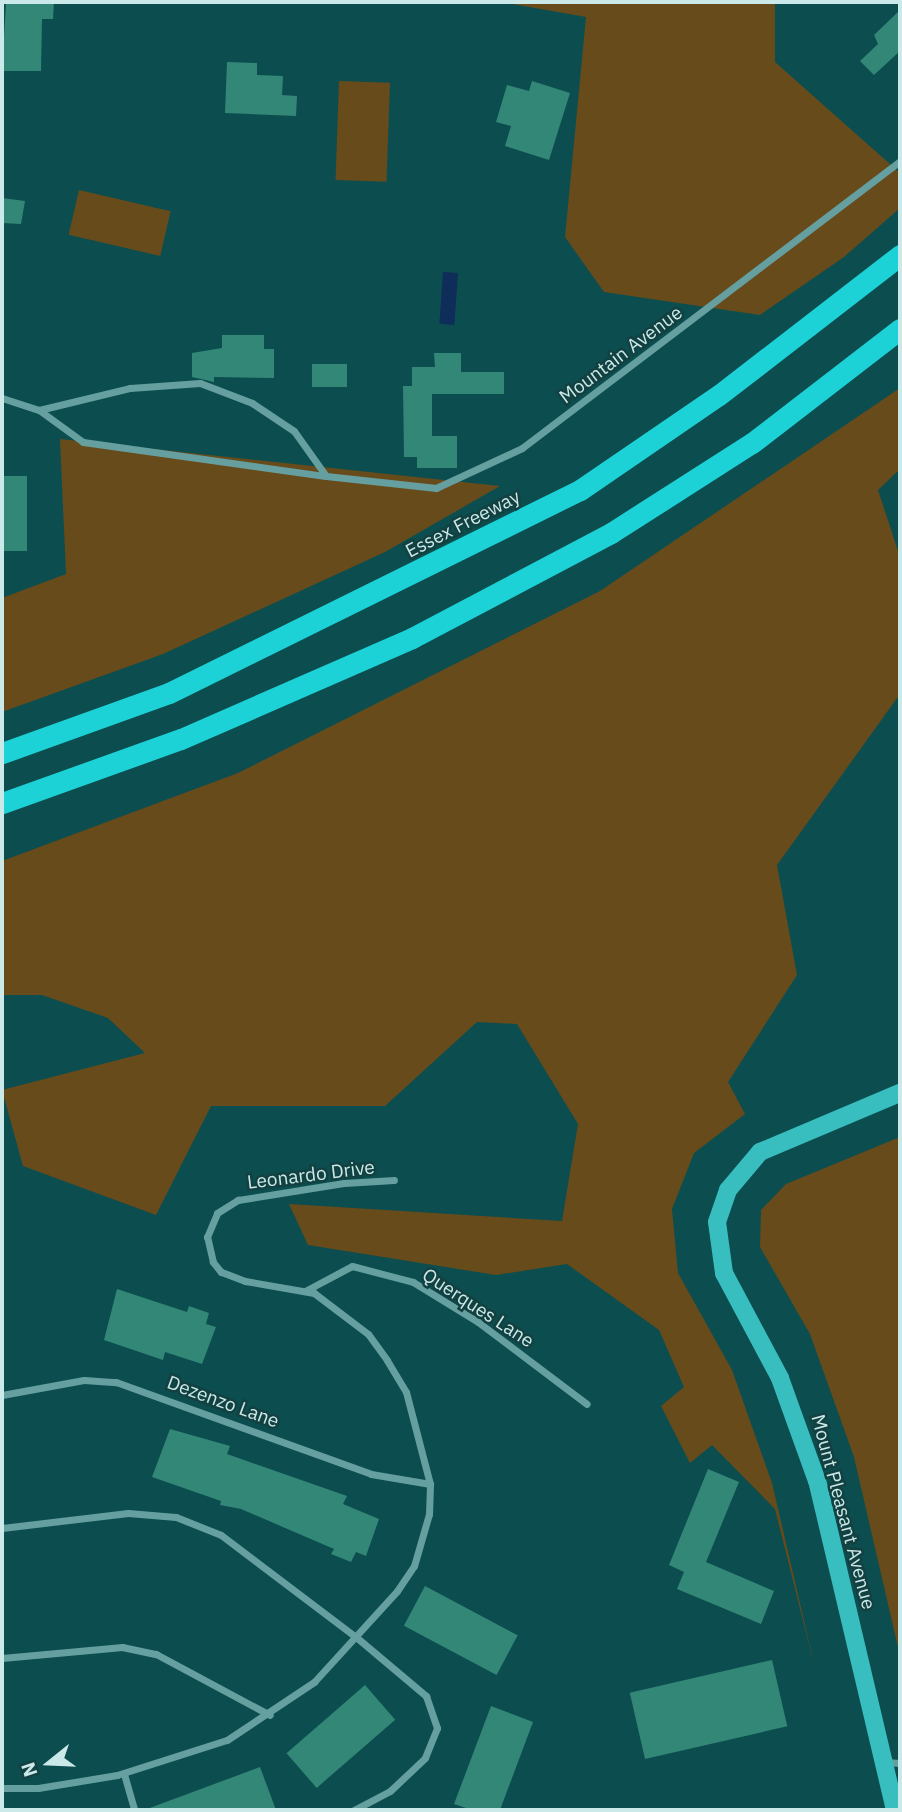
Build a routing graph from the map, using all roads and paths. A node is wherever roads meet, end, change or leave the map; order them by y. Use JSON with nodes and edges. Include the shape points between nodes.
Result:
{"nodes":[{"id":1,"x":900,"y":161,"type":"edge"},
{"id":2,"x":900,"y":256,"type":"edge"},
{"id":3,"x":900,"y":329,"type":"edge"},
{"id":4,"x":2,"y":398,"type":"edge"},
{"id":5,"x":39,"y":410,"type":"junction"},
{"id":6,"x":326,"y":476,"type":"junction"},
{"id":7,"x":2,"y":753,"type":"edge"},
{"id":8,"x":2,"y":803,"type":"edge"},
{"id":9,"x":900,"y":1093,"type":"edge"},
{"id":10,"x":394,"y":1180,"type":"dead end"},
{"id":11,"x":305,"y":1291,"type":"junction"},
{"id":12,"x":2,"y":1395,"type":"edge"},
{"id":13,"x":587,"y":1404,"type":"dead end"},
{"id":14,"x":430,"y":1484,"type":"junction"},
{"id":15,"x":2,"y":1528,"type":"edge"},
{"id":16,"x":356,"y":1637,"type":"junction"},
{"id":17,"x":2,"y":1658,"type":"edge"},
{"id":18,"x":270,"y":1715,"type":"junction"},
{"id":19,"x":893,"y":1763,"type":"edge"},
{"id":20,"x":124,"y":1774,"type":"junction"},
{"id":21,"x":2,"y":1788,"type":"edge"},
{"id":22,"x":134,"y":1810,"type":"edge"},
{"id":23,"x":354,"y":1810,"type":"edge"},
{"id":24,"x":895,"y":1810,"type":"edge"}],
"edges":[{"from":1,"to":6,"type":"street","name":"Mountain Avenue","via":[[522,448],[436,488]]},
{"from":2,"to":7,"type":"highway","name":"Essex Freeway","via":[[719,395],[580,490],[169,693]]},
{"from":3,"to":8,"type":"highway","via":[[752,443],[611,533],[400,643],[181,739]]},
{"from":4,"to":5,"type":"street","name":"Mountain Avenue"},
{"from":5,"to":6,"type":"street","name":"Mountain Avenue","via":[[83,442]]},
{"from":5,"to":6,"type":"street","via":[[130,388],[200,383],[252,403],[294,430]]},
{"from":9,"to":19,"type":"main road","name":"Mount Pleasant Avenue","via":[[760,1152],[728,1189],[718,1222],[724,1273],[780,1378],[817,1481]]},
{"from":10,"to":11,"type":"street","name":"Leonardo Drive","via":[[239,1200],[216,1213],[207,1237],[208,1250],[221,1272],[244,1281]]},
{"from":11,"to":13,"type":"street","name":"Querques Lane","via":[[352,1266],[413,1282],[478,1322]]},
{"from":11,"to":14,"type":"street","name":"Leonardo Drive","via":[[341,1311],[387,1360],[406,1392]]},
{"from":12,"to":14,"type":"street","name":"Dezenzo Lane","via":[[84,1380],[116,1382],[371,1474]]},
{"from":14,"to":16,"type":"street","name":"Leonardo Drive","via":[[429,1514],[414,1566]]},
{"from":15,"to":16,"type":"street","via":[[128,1513],[176,1517],[221,1535]]},
{"from":16,"to":18,"type":"street","name":"Leonardo Drive","via":[[314,1682]]},
{"from":16,"to":23,"type":"street","via":[[426,1696],[437,1728],[425,1758],[390,1791]]},
{"from":17,"to":18,"type":"street","via":[[122,1647],[156,1654]]},
{"from":18,"to":20,"type":"street","name":"Leonardo Drive","via":[[227,1740]]},
{"from":19,"to":24,"type":"main road","name":"Mount Pleasant Avenue"},
{"from":20,"to":21,"type":"street","name":"Leonardo Drive","via":[[38,1788]]},
{"from":20,"to":22,"type":"street"}]}
